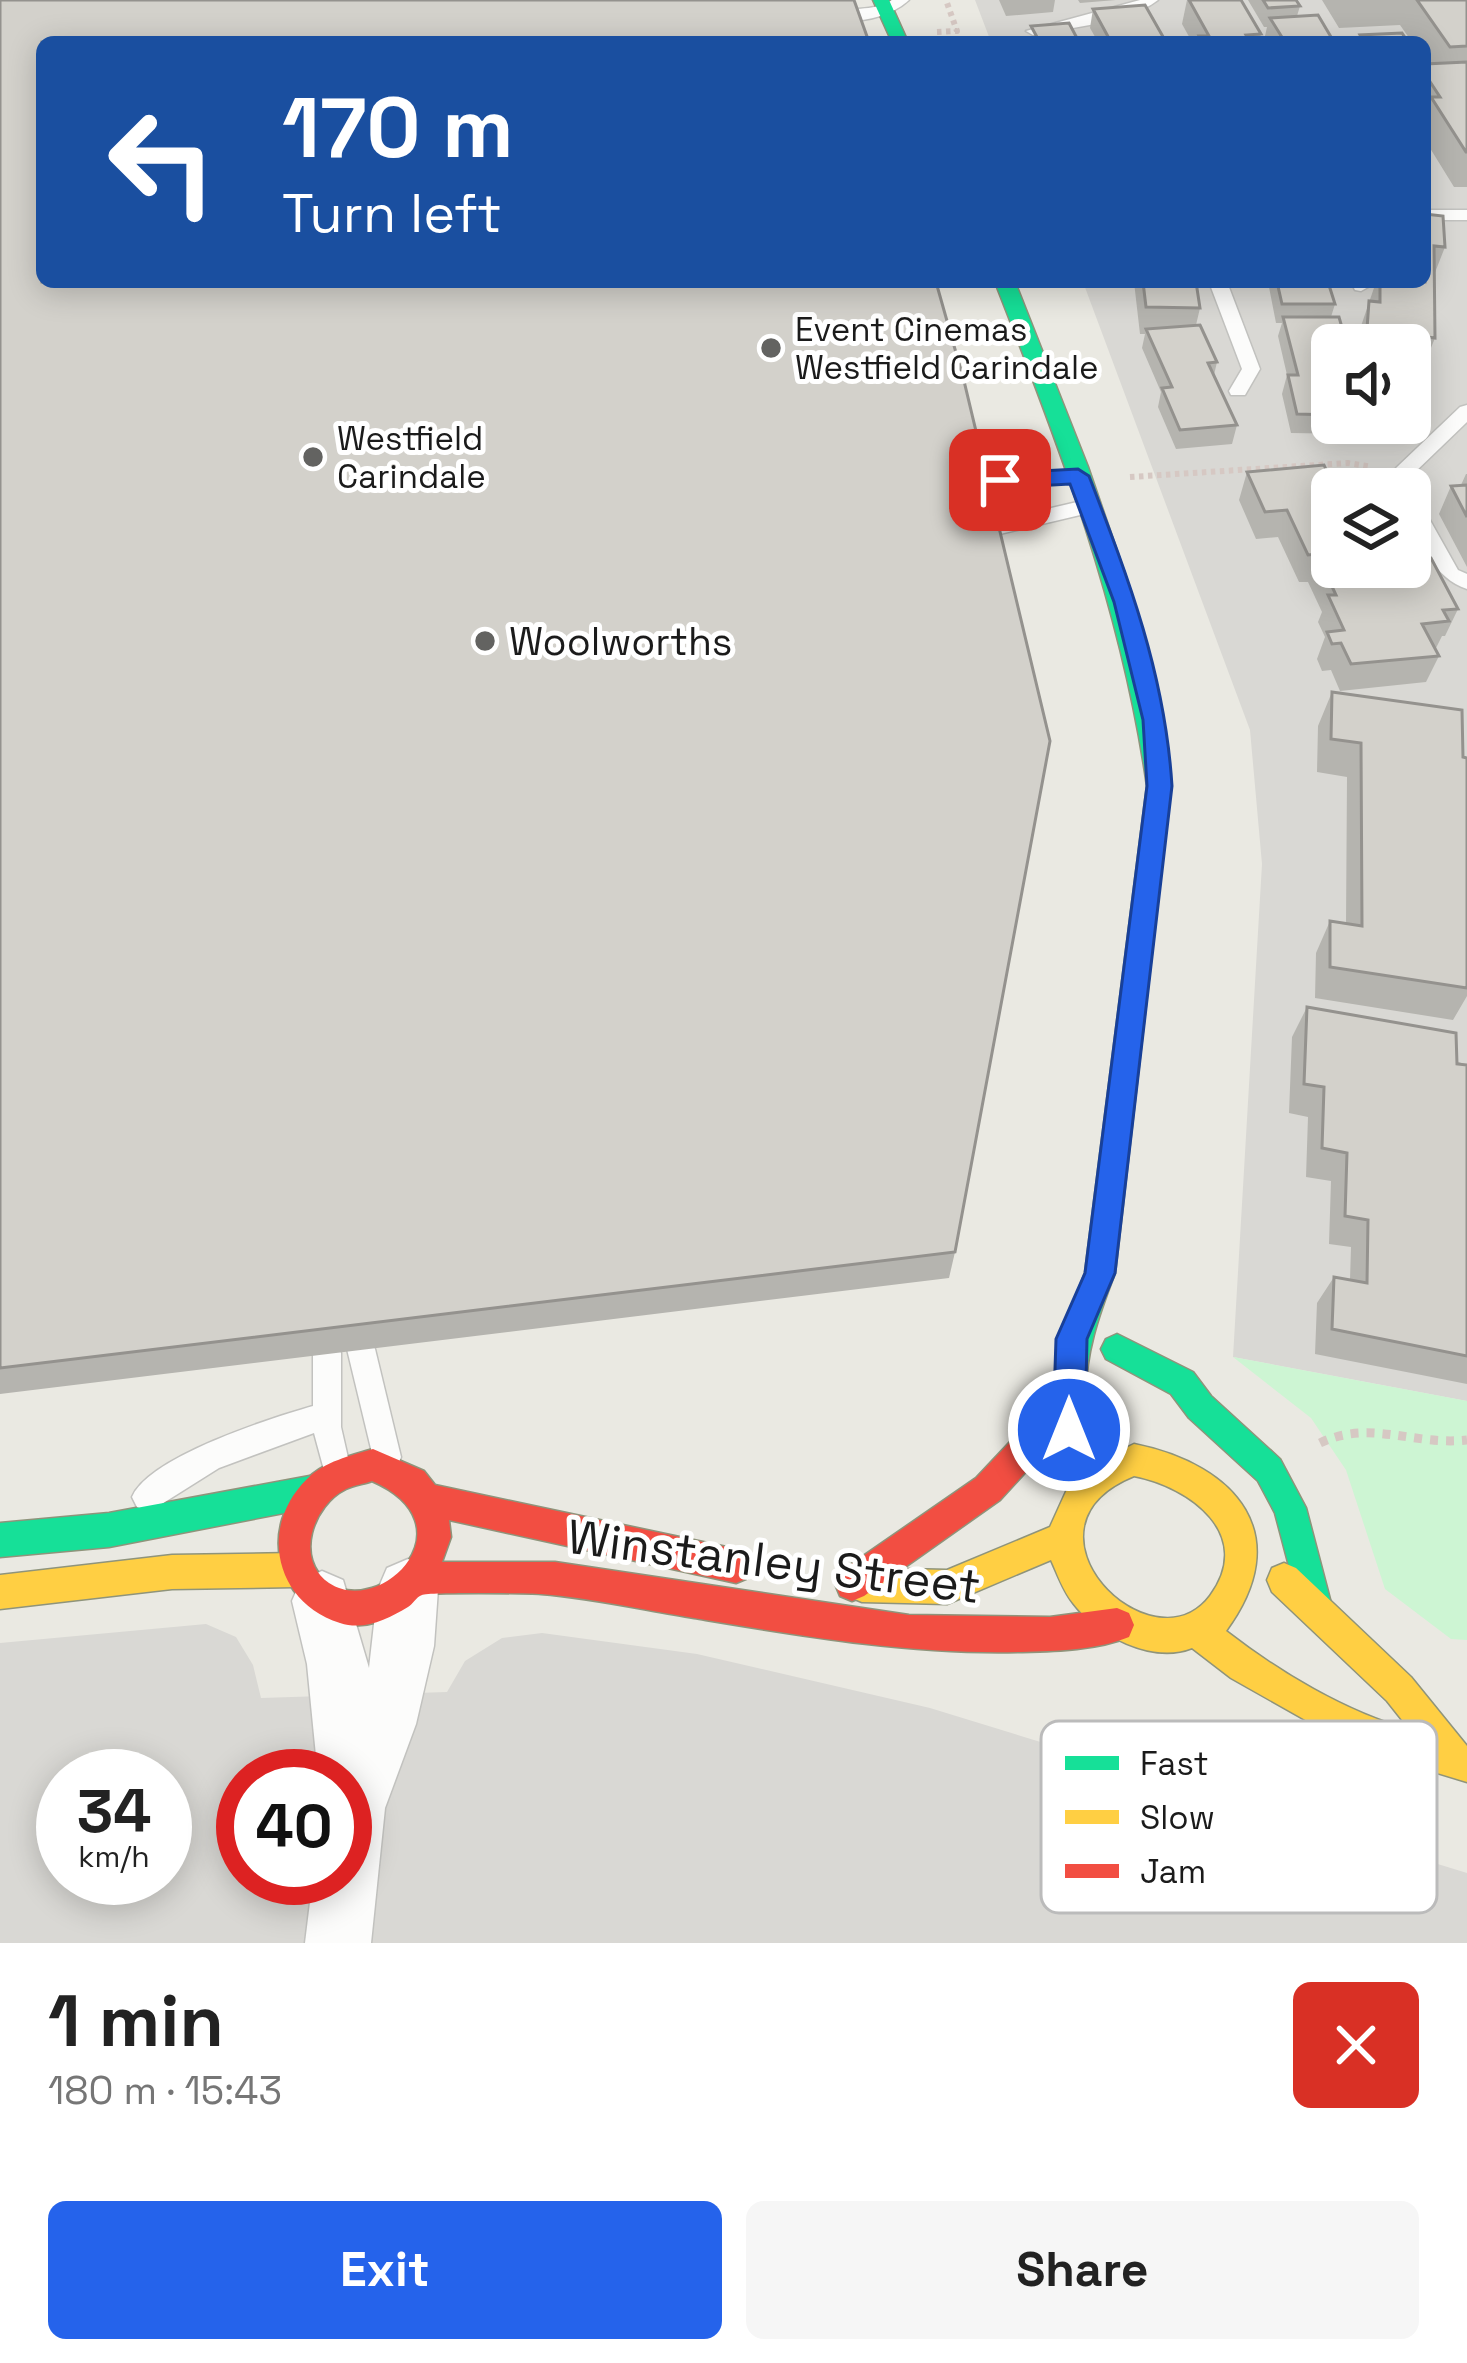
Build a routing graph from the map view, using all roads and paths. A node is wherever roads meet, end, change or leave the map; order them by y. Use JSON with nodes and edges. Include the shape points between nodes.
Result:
{"nodes":[{"id":1,"x":1150,"y":0,"type":"edge"},
{"id":2,"x":890,"y":4,"type":"edge"},
{"id":3,"x":837,"y":16,"type":"edge"},
{"id":4,"x":1033,"y":31,"type":"edge"},
{"id":5,"x":898,"y":36,"type":"edge"},
{"id":6,"x":1431,"y":215,"type":"edge"},
{"id":7,"x":1467,"y":215,"type":"edge"},
{"id":8,"x":1007,"y":288,"type":"edge"},
{"id":9,"x":1220,"y":288,"type":"edge"},
{"id":10,"x":1238,"y":391,"type":"dead end"},
{"id":11,"x":1467,"y":410,"type":"edge"},
{"id":12,"x":954,"y":464,"type":"edge"},
{"id":13,"x":1364,"y":468,"type":"edge"},
{"id":14,"x":1414,"y":468,"type":"edge"},
{"id":15,"x":1078,"y":476,"type":"junction"},
{"id":16,"x":976,"y":480,"type":"edge"},
{"id":17,"x":1090,"y":506,"type":"junction"},
{"id":18,"x":1431,"y":539,"type":"edge"},
{"id":19,"x":1467,"y":582,"type":"edge"},
{"id":20,"x":1100,"y":1273,"type":"junction"},
{"id":21,"x":361,"y":1348,"type":"edge"},
{"id":22,"x":1117,"y":1348,"type":"junction"},
{"id":23,"x":327,"y":1353,"type":"edge"},
{"id":24,"x":1129,"y":1385,"type":"dead end"},
{"id":25,"x":1066,"y":1404,"type":"junction"},
{"id":26,"x":327,"y":1414,"type":"junction"},
{"id":27,"x":1148,"y":1429,"type":"dead end"},
{"id":28,"x":1467,"y":1440,"type":"edge"},
{"id":29,"x":1308,"y":1450,"type":"dead end"},
{"id":30,"x":1161,"y":1463,"type":"junction"},
{"id":31,"x":389,"y":1468,"type":"junction"},
{"id":32,"x":1087,"y":1480,"type":"junction"},
{"id":33,"x":326,"y":1482,"type":"junction"},
{"id":34,"x":430,"y":1500,"type":"junction"},
{"id":35,"x":109,"y":1530,"type":"junction"},
{"id":36,"x":1064,"y":1538,"type":"junction"},
{"id":37,"x":0,"y":1540,"type":"edge"},
{"id":38,"x":1241,"y":1555,"type":"junction"},
{"id":39,"x":757,"y":1570,"type":"dead end"},
{"id":40,"x":815,"y":1580,"type":"dead end"},
{"id":41,"x":413,"y":1583,"type":"junction"},
{"id":42,"x":852,"y":1585,"type":"junction"},
{"id":43,"x":309,"y":1586,"type":"junction"},
{"id":44,"x":0,"y":1592,"type":"edge"},
{"id":45,"x":1315,"y":1607,"type":"junction"},
{"id":46,"x":1118,"y":1624,"type":"junction"},
{"id":47,"x":1198,"y":1631,"type":"junction"},
{"id":48,"x":1340,"y":1721,"type":"edge"},
{"id":49,"x":1426,"y":1721,"type":"edge"},
{"id":50,"x":1437,"y":1734,"type":"edge"},
{"id":51,"x":347,"y":1749,"type":"edge"},
{"id":52,"x":1461,"y":1761,"type":"edge"},
{"id":53,"x":372,"y":1762,"type":"edge"},
{"id":54,"x":342,"y":1905,"type":"edge"},
{"id":55,"x":338,"y":1943,"type":"edge"}],
"edges":[{"from":1,"to":4,"type":"lane","via":[[1132,11]]},
{"from":2,"to":3,"type":"lane"},
{"from":2,"to":5,"type":"street"},
{"from":6,"to":7,"type":"lane"},
{"from":8,"to":15,"type":"street"},
{"from":9,"to":10,"type":"lane","via":[[1251,369]]},
{"from":11,"to":14,"type":"lane"},
{"from":12,"to":17,"type":"lane","via":[[983,540]]},
{"from":13,"to":15,"type":"path"},
{"from":15,"to":16,"type":"lane"},
{"from":15,"to":17,"type":"street"},
{"from":17,"to":20,"type":"street","via":[[1126,602],[1156,720],[1159,786]]},
{"from":18,"to":19,"type":"lane","via":[[1451,575]]},
{"from":20,"to":22,"type":"street"},
{"from":20,"to":25,"type":"street","via":[[1072,1339]]},
{"from":21,"to":31,"type":"lane"},
{"from":22,"to":24,"type":"street"},
{"from":22,"to":45,"type":"street","via":[[1183,1383],[1269,1470],[1289,1508]]},
{"from":23,"to":26,"type":"lane"},
{"from":25,"to":32,"type":"street"},
{"from":25,"to":42,"type":"street","via":[[980,1496],[890,1551]]},
{"from":26,"to":33,"type":"lane"},
{"from":26,"to":35,"type":"lane","via":[[166,1481]]},
{"from":27,"to":30,"type":"street"},
{"from":28,"to":29,"type":"path","via":[[1344,1430]]},
{"from":30,"to":32,"type":"street","via":[[1134,1460]]},
{"from":30,"to":38,"type":"street","via":[[1215,1496],[1237,1530]]},
{"from":31,"to":33,"type":"street","via":[[373,1465]]},
{"from":31,"to":34,"type":"street"},
{"from":32,"to":36,"type":"street","via":[[1066,1516]]},
{"from":33,"to":35,"type":"street"},
{"from":33,"to":43,"type":"street","via":[[304,1504],[292,1537]]},
{"from":34,"to":39,"type":"street","name":"Winstanley Street"},
{"from":34,"to":41,"type":"street","via":[[435,1539]]},
{"from":35,"to":37,"type":"street"},
{"from":36,"to":42,"type":"street","name":"Winstanley Street","via":[[946,1587]]},
{"from":36,"to":46,"type":"street","via":[[1078,1587]]},
{"from":38,"to":45,"type":"street"},
{"from":38,"to":47,"type":"street","via":[[1231,1600]]},
{"from":40,"to":42,"type":"street","name":"Winstanley Street"},
{"from":41,"to":43,"type":"street","via":[[365,1609],[343,1609]]},
{"from":41,"to":46,"type":"street","name":"Winstanley Street","via":[[548,1578],[951,1632],[1066,1637]]},
{"from":41,"to":53,"type":"street","via":[[408,1644]]},
{"from":43,"to":44,"type":"street","via":[[172,1573]]},
{"from":43,"to":51,"type":"street","via":[[338,1664]]},
{"from":45,"to":49,"type":"street"},
{"from":46,"to":47,"type":"street","via":[[1172,1638]]},
{"from":47,"to":48,"type":"street"},
{"from":50,"to":52,"type":"street"},
{"from":54,"to":55,"type":"street"}]}
